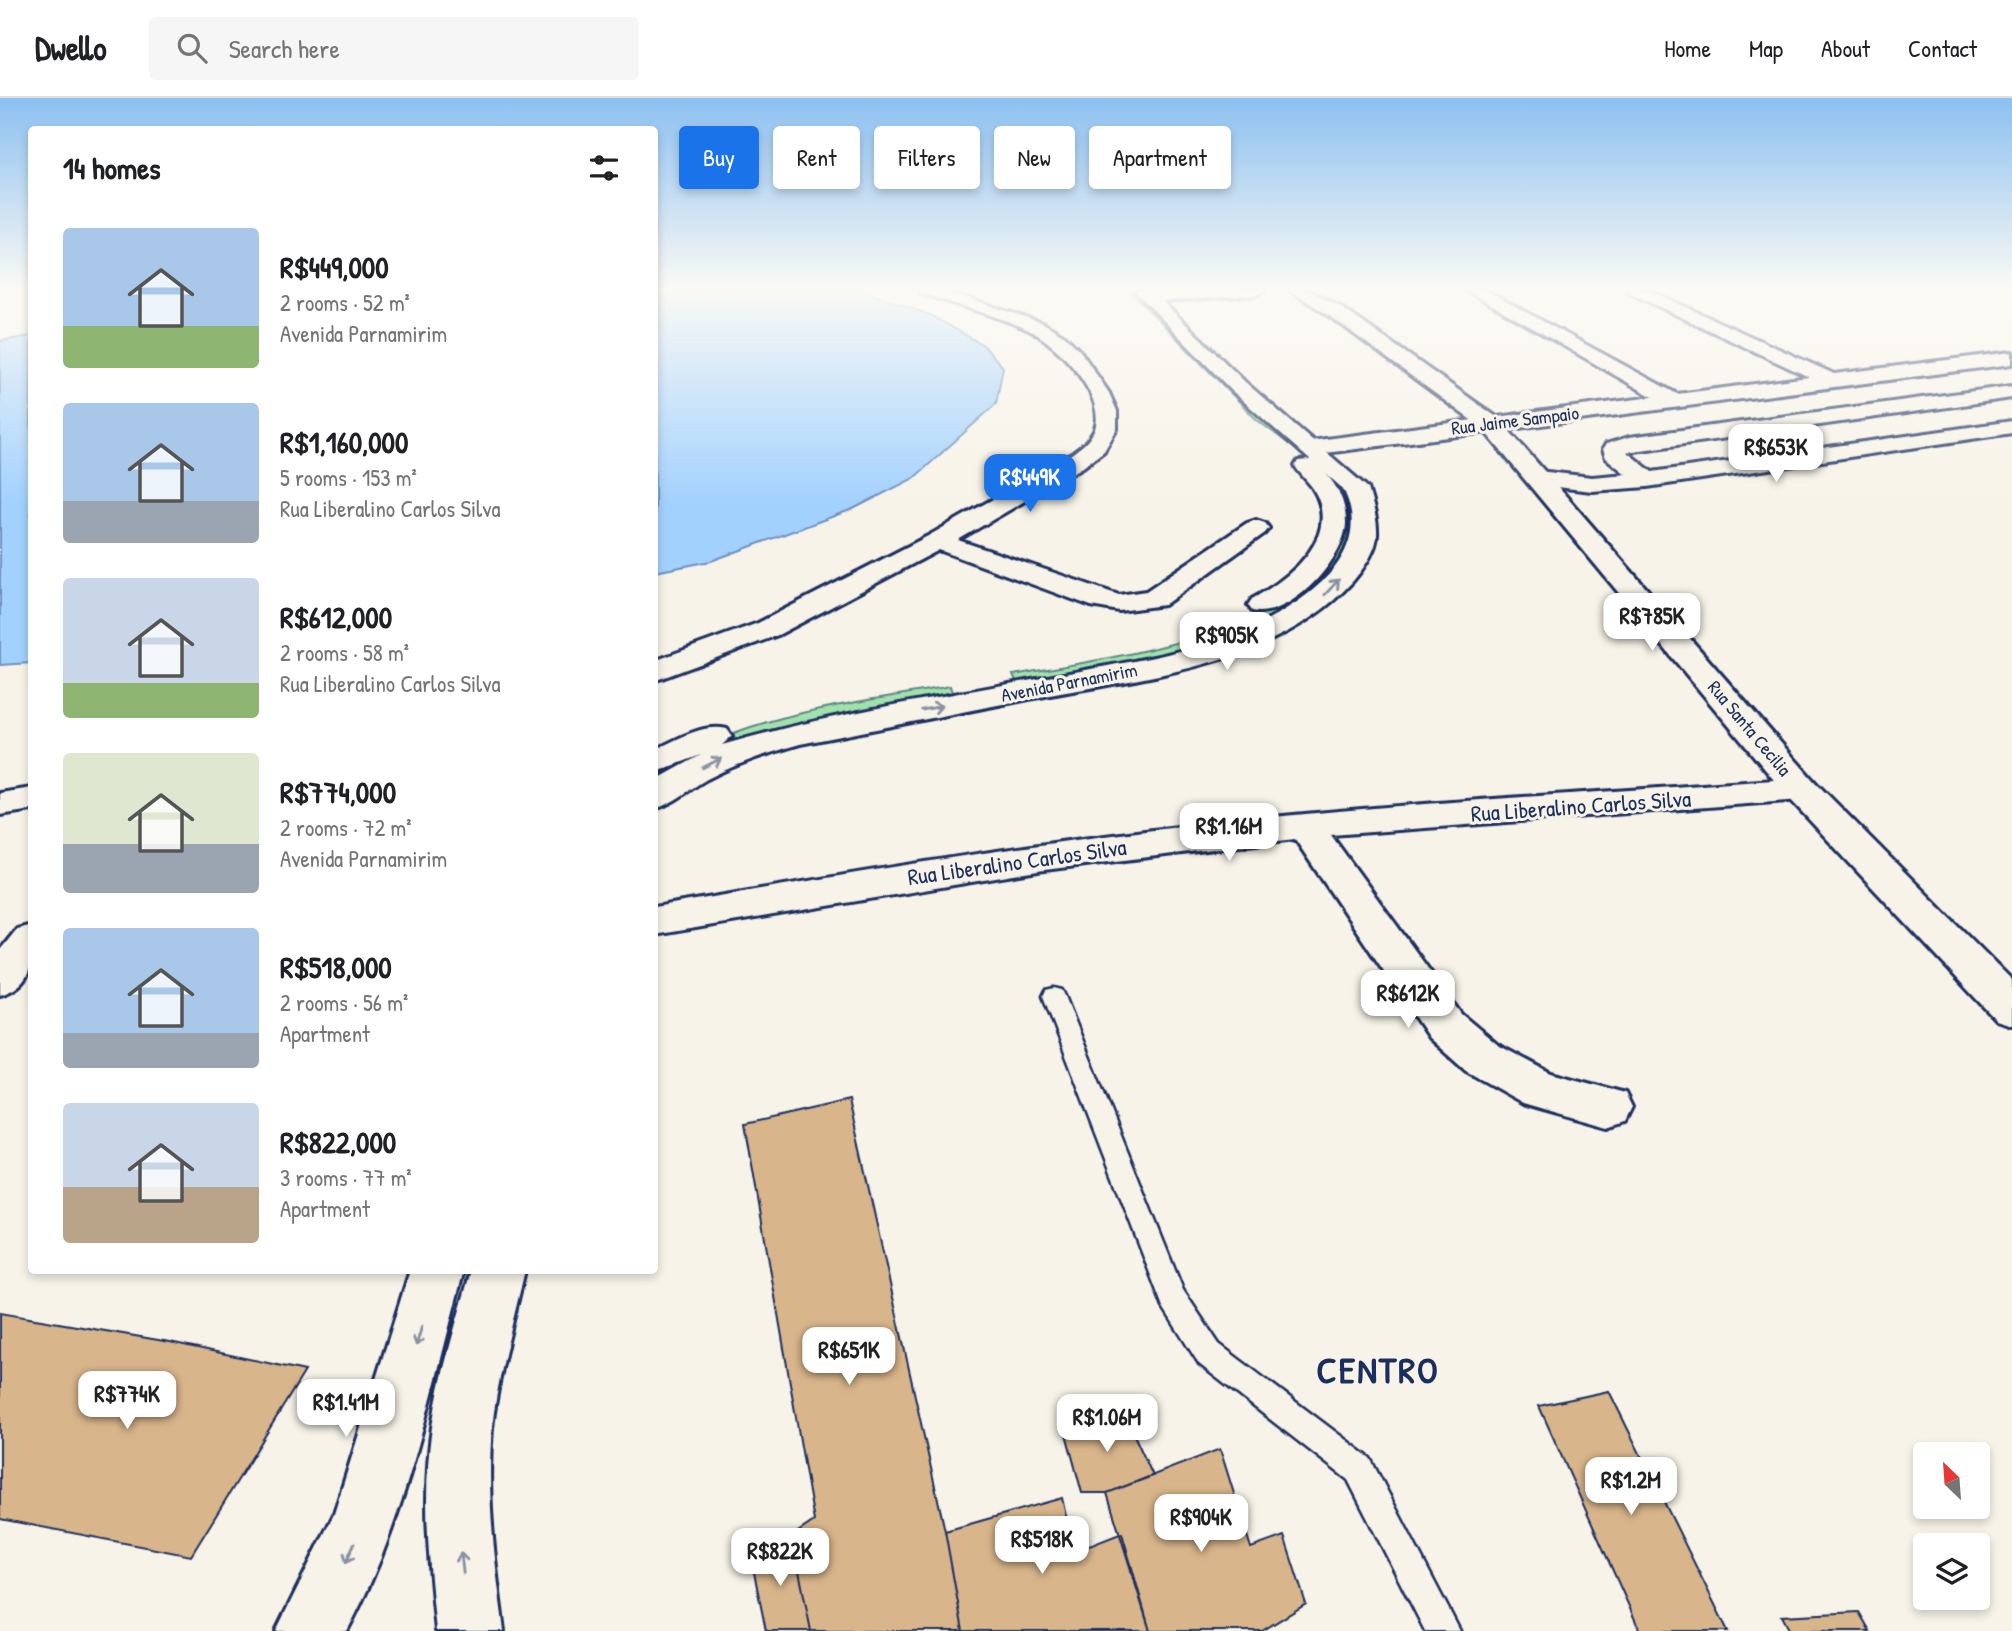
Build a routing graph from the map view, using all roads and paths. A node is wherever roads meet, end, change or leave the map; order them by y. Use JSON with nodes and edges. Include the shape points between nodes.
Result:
{"nodes":[{"id":1,"x":1078,"y":362,"type":"edge"},
{"id":2,"x":1197,"y":362,"type":"edge"},
{"id":3,"x":1212,"y":362,"type":"edge"},
{"id":4,"x":1405,"y":362,"type":"edge"},
{"id":5,"x":1605,"y":362,"type":"edge"},
{"id":6,"x":1791,"y":362,"type":"edge"},
{"id":7,"x":1978,"y":362,"type":"junction"},
{"id":8,"x":1982,"y":362,"type":"edge"},
{"id":9,"x":2012,"y":373,"type":"edge"},
{"id":10,"x":1831,"y":380,"type":"junction"},
{"id":11,"x":2012,"y":392,"type":"edge"},
{"id":12,"x":1675,"y":400,"type":"junction"},
{"id":13,"x":1490,"y":423,"type":"junction"},
{"id":14,"x":2012,"y":427,"type":"edge"},
{"id":15,"x":1310,"y":448,"type":"junction"},
{"id":16,"x":1538,"y":478,"type":"junction"},
{"id":17,"x":1647,"y":480,"type":"junction"},
{"id":18,"x":1256,"y":528,"type":"dead end"},
{"id":19,"x":937,"y":541,"type":"junction"},
{"id":20,"x":658,"y":670,"type":"edge"},
{"id":21,"x":977,"y":688,"type":"junction"},
{"id":22,"x":658,"y":761,"type":"edge"},
{"id":23,"x":1801,"y":789,"type":"junction"},
{"id":24,"x":658,"y":796,"type":"edge"},
{"id":25,"x":28,"y":800,"type":"edge"},
{"id":26,"x":0,"y":804,"type":"edge"},
{"id":27,"x":1305,"y":826,"type":"junction"},
{"id":28,"x":658,"y":920,"type":"edge"},
{"id":29,"x":28,"y":945,"type":"edge"},
{"id":30,"x":0,"y":979,"type":"edge"},
{"id":31,"x":1054,"y":996,"type":"dead end"},
{"id":32,"x":2012,"y":1008,"type":"edge"},
{"id":33,"x":1608,"y":1107,"type":"dead end"},
{"id":34,"x":437,"y":1274,"type":"edge"},
{"id":35,"x":497,"y":1274,"type":"edge"},
{"id":36,"x":310,"y":1631,"type":"edge"},
{"id":37,"x":470,"y":1631,"type":"edge"},
{"id":38,"x":1443,"y":1631,"type":"edge"}],
"edges":[{"from":1,"to":19,"type":"street","via":[[1107,411],[1106,429],[1096,446]]},
{"from":2,"to":21,"type":"street","name":"Avenida Parnamirim","via":[[1234,405],[1321,479],[1333,501],[1334,531],[1320,561],[1268,602],[1230,619]]},
{"from":3,"to":15,"type":"street","name":"Avenida Parnamirim"},
{"from":4,"to":13,"type":"street","name":"Rua Santa Cecilia"},
{"from":5,"to":12,"type":"street"},
{"from":6,"to":10,"type":"street"},
{"from":7,"to":8,"type":"street","name":"Rua Jaime Sampaio"},
{"from":7,"to":9,"type":"street"},
{"from":7,"to":10,"type":"street","name":"Rua Jaime Sampaio"},
{"from":10,"to":12,"type":"street","name":"Rua Jaime Sampaio"},
{"from":11,"to":17,"type":"street","via":[[1614,449]]},
{"from":12,"to":13,"type":"street","name":"Rua Jaime Sampaio"},
{"from":13,"to":15,"type":"street","name":"Rua Jaime Sampaio"},
{"from":13,"to":16,"type":"street","name":"Rua Santa Cecilia"},
{"from":14,"to":17,"type":"street"},
{"from":21,"to":15,"type":"street","name":"Avenida Parnamirim","one_way":true,"via":[[1184,660],[1251,638],[1326,594],[1353,564],[1364,537],[1363,514],[1356,488]]},
{"from":16,"to":17,"type":"street","via":[[1592,484]]},
{"from":16,"to":23,"type":"street","name":"Rua Santa Cecilia"},
{"from":18,"to":19,"type":"street","via":[[1154,599],[1138,603],[1101,600]]},
{"from":19,"to":20,"type":"street","via":[[768,629]]},
{"from":21,"to":22,"type":"street","name":"Avenida Parnamirim","via":[[781,715],[707,739]]},
{"from":24,"to":21,"type":"street","name":"Avenida Parnamirim","one_way":true,"via":[[729,754]]},
{"from":23,"to":27,"type":"street","name":"Rua Liberalino Carlos Silva"},
{"from":23,"to":32,"type":"street","name":"Rua Santa Cecilia"},
{"from":25,"to":26,"type":"street"},
{"from":27,"to":28,"type":"street","name":"Rua Liberalino Carlos Silva","via":[[921,875]]},
{"from":27,"to":33,"type":"street","via":[[1445,1026],[1482,1058],[1540,1089]]},
{"from":29,"to":30,"type":"street"},
{"from":31,"to":38,"type":"lane","via":[[1173,1298],[1209,1354],[1359,1469]]},
{"from":34,"to":36,"type":"street","one_way":true,"via":[[364,1520]]},
{"from":37,"to":35,"type":"street","one_way":true,"via":[[458,1529],[460,1448],[470,1384]]}]}
